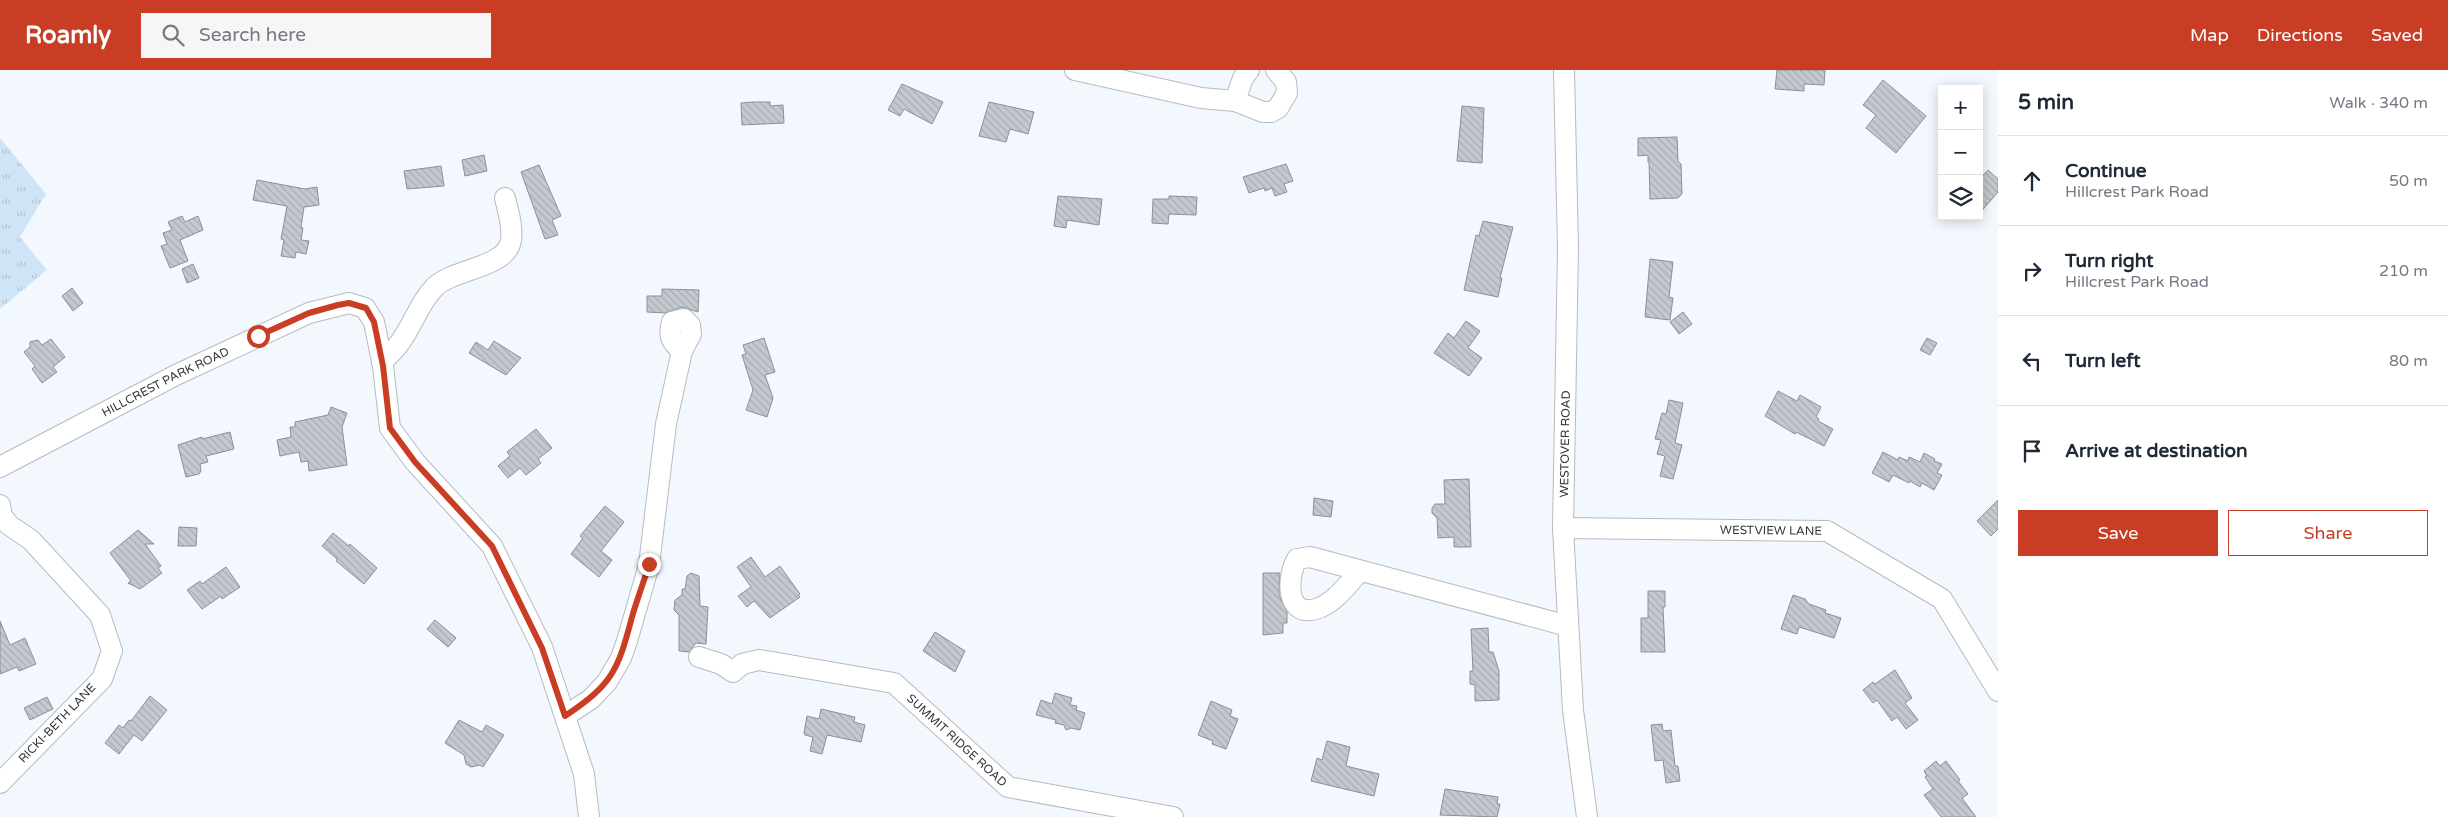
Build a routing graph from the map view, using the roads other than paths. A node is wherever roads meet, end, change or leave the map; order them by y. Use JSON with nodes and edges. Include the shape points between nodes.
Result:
{"nodes":[{"id":1,"x":1075,"y":70,"type":"edge"},
{"id":2,"x":1249,"y":70,"type":"edge"},
{"id":3,"x":1276,"y":70,"type":"edge"},
{"id":4,"x":1564,"y":70,"type":"edge"},
{"id":5,"x":1235,"y":101,"type":"junction"},
{"id":6,"x":505,"y":198,"type":"dead end"},
{"id":7,"x":682,"y":350,"type":"dead end"},
{"id":8,"x":382,"y":362,"type":"junction"},
{"id":9,"x":0,"y":467,"type":"edge"},
{"id":10,"x":0,"y":506,"type":"edge"},
{"id":11,"x":1563,"y":528,"type":"junction"},
{"id":12,"x":1360,"y":571,"type":"dead end"},
{"id":13,"x":1568,"y":626,"type":"junction"},
{"id":14,"x":699,"y":657,"type":"dead end"},
{"id":15,"x":1998,"y":691,"type":"edge"},
{"id":16,"x":565,"y":716,"type":"junction"},
{"id":17,"x":0,"y":783,"type":"edge"},
{"id":18,"x":1102,"y":811,"type":"edge"},
{"id":19,"x":589,"y":817,"type":"edge"},
{"id":20,"x":1173,"y":817,"type":"edge"},
{"id":21,"x":1587,"y":817,"type":"edge"}],
"edges":[{"from":1,"to":5,"type":"street","via":[[1201,98]]},
{"from":2,"to":5,"type":"street"},
{"from":3,"to":5,"type":"street","via":[[1286,82],[1287,93],[1278,108],[1263,112]]},
{"from":4,"to":11,"type":"street","name":"WESTOVER ROAD","via":[[1568,248]]},
{"from":6,"to":8,"type":"street","via":[[511,225],[508,248],[500,258],[444,279],[432,289],[399,344]]},
{"from":7,"to":16,"type":"street","via":[[666,424],[649,564],[627,641],[607,682],[591,699]]},
{"from":8,"to":9,"type":"street","name":"HILLCREST PARK ROAD","via":[[374,322],[366,308],[349,303],[330,307],[309,313],[176,375]]},
{"from":8,"to":16,"type":"street","name":"HILLCREST PARK ROAD","via":[[390,428],[415,462],[492,546],[542,648]]},
{"from":10,"to":17,"type":"street","name":"RICKI-BETH LANE","via":[[9,525],[31,540],[100,615],[112,651],[102,678]]},
{"from":11,"to":13,"type":"street","name":"WESTOVER ROAD"},
{"from":11,"to":15,"type":"street","name":"WESTVIEW LANE","via":[[1827,531],[1942,599]]},
{"from":12,"to":13,"type":"street"},
{"from":13,"to":21,"type":"street","name":"WESTOVER ROAD","via":[[1573,710]]},
{"from":14,"to":18,"type":"street","name":"SUMMIT RIDGE ROAD","via":[[733,672],[750,661],[802,666],[894,683],[1008,787]]},
{"from":16,"to":19,"type":"street","name":"HILLCREST PARK ROAD","via":[[584,774]]},
{"from":18,"to":20,"type":"street","name":"SUMMIT RIDGE ROAD"}]}
